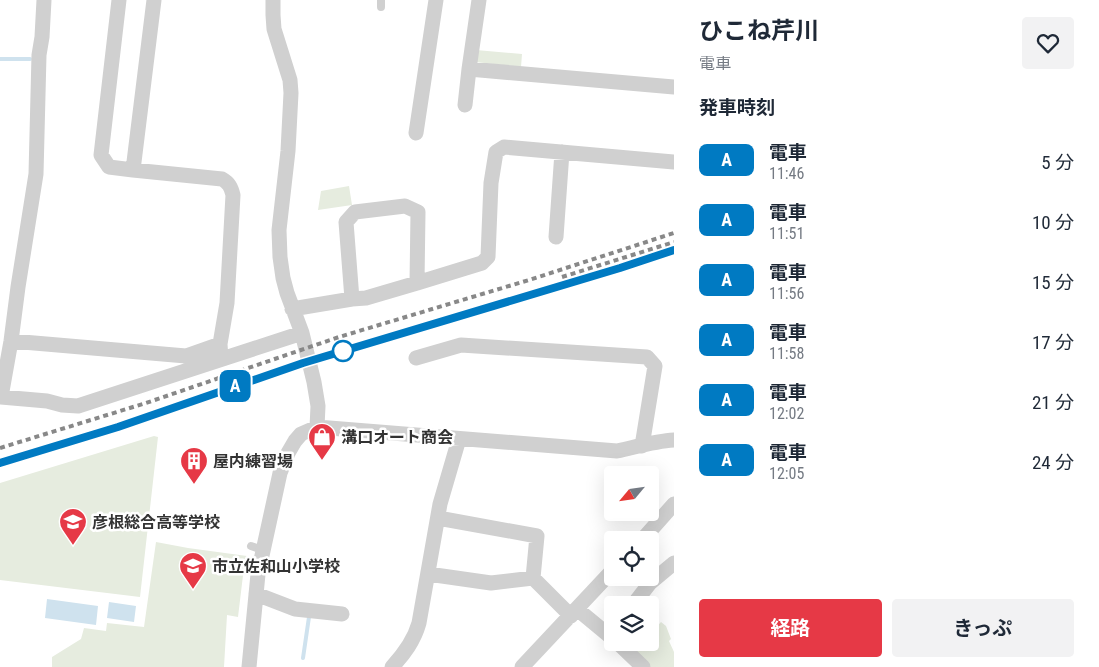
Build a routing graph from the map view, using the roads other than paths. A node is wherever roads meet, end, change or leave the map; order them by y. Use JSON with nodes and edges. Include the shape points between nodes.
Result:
{"nodes":[{"id":1,"x":44,"y":0,"type":"edge"},
{"id":2,"x":119,"y":0,"type":"edge"},
{"id":3,"x":154,"y":0,"type":"edge"},
{"id":4,"x":273,"y":0,"type":"edge"},
{"id":5,"x":436,"y":0,"type":"edge"},
{"id":6,"x":479,"y":0,"type":"edge"},
{"id":7,"x":468,"y":69,"type":"junction"},
{"id":8,"x":674,"y":87,"type":"edge"},
{"id":9,"x":465,"y":104,"type":"dead end"},
{"id":10,"x":416,"y":133,"type":"dead end"},
{"id":11,"x":562,"y":152,"type":"junction"},
{"id":12,"x":674,"y":162,"type":"edge"},
{"id":13,"x":133,"y":170,"type":"junction"},
{"id":14,"x":556,"y":237,"type":"dead end"},
{"id":15,"x":417,"y":283,"type":"junction"},
{"id":16,"x":352,"y":299,"type":"junction"},
{"id":17,"x":292,"y":309,"type":"junction"},
{"id":18,"x":302,"y":333,"type":"junction"},
{"id":19,"x":11,"y":341,"type":"junction"},
{"id":20,"x":220,"y":352,"type":"junction"},
{"id":21,"x":416,"y":358,"type":"dead end"},
{"id":22,"x":0,"y":397,"type":"edge"},
{"id":23,"x":317,"y":427,"type":"junction"},
{"id":24,"x":459,"y":439,"type":"junction"},
{"id":25,"x":674,"y":440,"type":"edge"},
{"id":26,"x":642,"y":446,"type":"junction"},
{"id":27,"x":674,"y":504,"type":"edge"},
{"id":28,"x":438,"y":518,"type":"junction"},
{"id":29,"x":650,"y":531,"type":"edge"},
{"id":30,"x":674,"y":562,"type":"edge"},
{"id":31,"x":428,"y":574,"type":"junction"},
{"id":32,"x":533,"y":578,"type":"junction"},
{"id":33,"x":604,"y":579,"type":"edge"},
{"id":34,"x":256,"y":594,"type":"junction"},
{"id":35,"x":640,"y":596,"type":"edge"},
{"id":36,"x":574,"y":612,"type":"junction"},
{"id":37,"x":342,"y":614,"type":"dead end"},
{"id":38,"x":604,"y":631,"type":"edge"},
{"id":39,"x":627,"y":651,"type":"edge"},
{"id":40,"x":249,"y":667,"type":"edge"},
{"id":41,"x":392,"y":667,"type":"edge"},
{"id":42,"x":522,"y":667,"type":"edge"},
{"id":43,"x":644,"y":667,"type":"edge"}],
"edges":[{"from":1,"to":19,"type":"street","via":[[36,174]]},
{"from":2,"to":13,"type":"street","via":[[101,155],[109,167]]},
{"from":3,"to":13,"type":"street"},
{"from":4,"to":17,"type":"street","via":[[274,29],[291,93],[279,230],[283,278]]},
{"from":5,"to":10,"type":"street"},
{"from":6,"to":7,"type":"street"},
{"from":7,"to":8,"type":"street"},
{"from":7,"to":9,"type":"street"},
{"from":11,"to":12,"type":"street"},
{"from":11,"to":14,"type":"street"},
{"from":11,"to":15,"type":"street","via":[[504,146],[496,152],[491,183],[488,257],[482,263]]},
{"from":13,"to":20,"type":"street","via":[[222,179],[232,187],[227,303]]},
{"from":15,"to":16,"type":"street"},
{"from":15,"to":16,"type":"street","via":[[418,212],[405,206],[355,212],[346,222]]},
{"from":16,"to":17,"type":"street"},
{"from":17,"to":18,"type":"street"},
{"from":18,"to":20,"type":"street"},
{"from":18,"to":23,"type":"street","via":[[318,406]]},
{"from":19,"to":20,"type":"street","via":[[186,356]]},
{"from":19,"to":22,"type":"street"},
{"from":20,"to":22,"type":"street","via":[[78,406]]},
{"from":21,"to":26,"type":"street","via":[[461,345],[647,356],[655,366]]},
{"from":23,"to":24,"type":"street"},
{"from":23,"to":34,"type":"street","via":[[301,434],[295,441],[280,473],[263,545]]},
{"from":24,"to":26,"type":"street","via":[[617,451]]},
{"from":24,"to":28,"type":"street","via":[[445,480]]},
{"from":25,"to":26,"type":"street"},
{"from":27,"to":29,"type":"street"},
{"from":28,"to":31,"type":"street"},
{"from":28,"to":32,"type":"street","via":[[537,536]]},
{"from":30,"to":35,"type":"street"},
{"from":31,"to":32,"type":"street","via":[[491,583]]},
{"from":31,"to":41,"type":"street","via":[[416,634]]},
{"from":32,"to":36,"type":"street"},
{"from":33,"to":36,"type":"street"},
{"from":34,"to":37,"type":"street","via":[[295,609]]},
{"from":34,"to":40,"type":"street"},
{"from":36,"to":38,"type":"street"},
{"from":36,"to":42,"type":"street"},
{"from":39,"to":43,"type":"street"}]}
